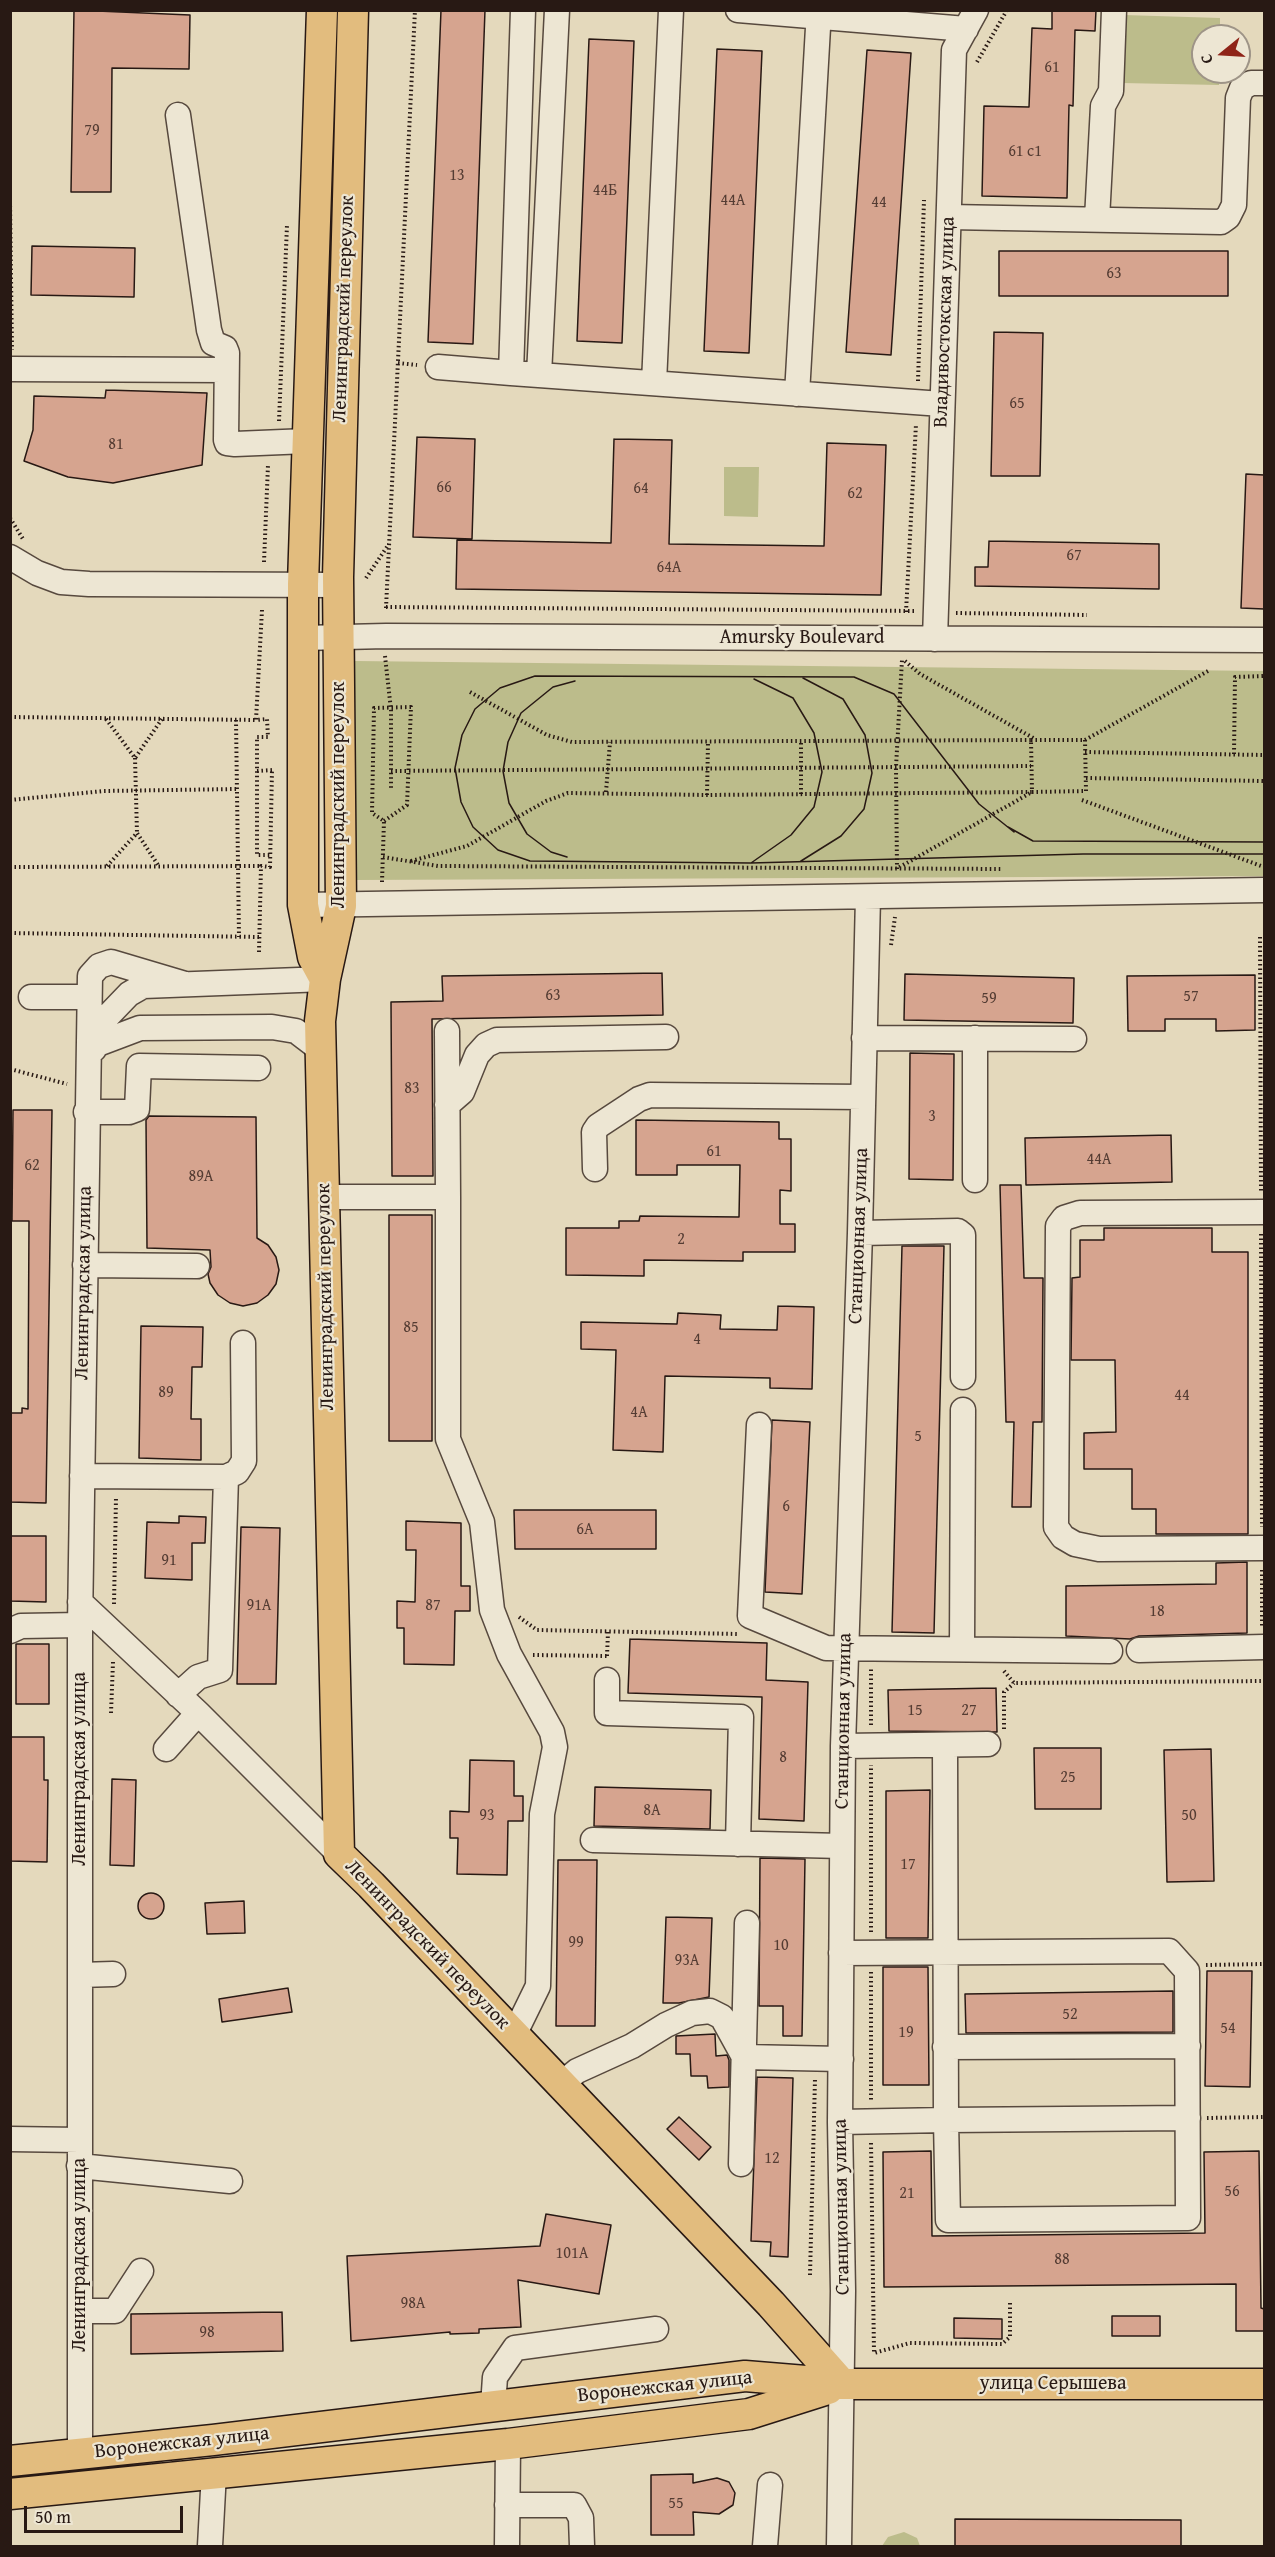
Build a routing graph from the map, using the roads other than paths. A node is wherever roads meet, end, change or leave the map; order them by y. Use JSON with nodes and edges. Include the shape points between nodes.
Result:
{"nodes":[{"id":1,"x":322,"y":10,"type":"edge"},
{"id":2,"x":353,"y":10,"type":"edge"},
{"id":3,"x":523,"y":10,"type":"edge"},
{"id":4,"x":557,"y":10,"type":"edge"},
{"id":5,"x":671,"y":10,"type":"edge"},
{"id":6,"x":738,"y":10,"type":"edge"},
{"id":7,"x":1114,"y":10,"type":"edge"},
{"id":8,"x":819,"y":14,"type":"edge"},
{"id":9,"x":889,"y":17,"type":"edge"},
{"id":10,"x":971,"y":20,"type":"edge"},
{"id":11,"x":1264,"y":83,"type":"edge"},
{"id":12,"x":178,"y":115,"type":"dead end"},
{"id":13,"x":949,"y":217,"type":"junction"},
{"id":14,"x":1097,"y":219,"type":"junction"},
{"id":15,"x":438,"y":367,"type":"dead end"},
{"id":16,"x":11,"y":369,"type":"edge"},
{"id":17,"x":226,"y":370,"type":"junction"},
{"id":18,"x":511,"y":373,"type":"junction"},
{"id":19,"x":539,"y":375,"type":"junction"},
{"id":20,"x":654,"y":383,"type":"junction"},
{"id":21,"x":797,"y":393,"type":"junction"},
{"id":22,"x":942,"y":404,"type":"junction"},
{"id":23,"x":293,"y":441,"type":"junction"},
{"id":24,"x":19,"y":552,"type":"edge"},
{"id":25,"x":352,"y":582,"type":"junction"},
{"id":26,"x":303,"y":584,"type":"junction"},
{"id":27,"x":303,"y":638,"type":"junction"},
{"id":28,"x":340,"y":638,"type":"junction"},
{"id":29,"x":934,"y":639,"type":"junction"},
{"id":30,"x":1264,"y":640,"type":"edge"},
{"id":31,"x":1264,"y":890,"type":"edge"},
{"id":32,"x":867,"y":897,"type":"junction"},
{"id":33,"x":303,"y":904,"type":"junction"},
{"id":34,"x":341,"y":906,"type":"junction"},
{"id":35,"x":325,"y":979,"type":"junction"},
{"id":36,"x":185,"y":984,"type":"junction"},
{"id":37,"x":32,"y":997,"type":"dead end"},
{"id":38,"x":89,"y":997,"type":"junction"},
{"id":39,"x":447,"y":1031,"type":"dead end"},
{"id":40,"x":666,"y":1037,"type":"dead end"},
{"id":41,"x":864,"y":1038,"type":"junction"},
{"id":42,"x":975,"y":1038,"type":"junction"},
{"id":43,"x":1074,"y":1039,"type":"dead end"},
{"id":44,"x":95,"y":1045,"type":"junction"},
{"id":45,"x":321,"y":1050,"type":"junction"},
{"id":46,"x":258,"y":1068,"type":"dead end"},
{"id":47,"x":77,"y":1084,"type":"junction"},
{"id":48,"x":863,"y":1097,"type":"junction"},
{"id":49,"x":447,"y":1105,"type":"junction"},
{"id":50,"x":86,"y":1112,"type":"junction"},
{"id":51,"x":595,"y":1168,"type":"dead end"},
{"id":52,"x":975,"y":1180,"type":"dead end"},
{"id":53,"x":324,"y":1197,"type":"junction"},
{"id":54,"x":448,"y":1197,"type":"junction"},
{"id":55,"x":1263,"y":1212,"type":"edge"},
{"id":56,"x":860,"y":1233,"type":"junction"},
{"id":57,"x":85,"y":1265,"type":"junction"},
{"id":58,"x":197,"y":1266,"type":"dead end"},
{"id":59,"x":243,"y":1344,"type":"dead end"},
{"id":60,"x":963,"y":1377,"type":"dead end"},
{"id":61,"x":963,"y":1410,"type":"dead end"},
{"id":62,"x":759,"y":1425,"type":"dead end"},
{"id":63,"x":82,"y":1476,"type":"junction"},
{"id":64,"x":226,"y":1477,"type":"junction"},
{"id":65,"x":1263,"y":1548,"type":"edge"},
{"id":66,"x":80,"y":1613,"type":"junction"},
{"id":67,"x":10,"y":1630,"type":"edge"},
{"id":68,"x":1264,"y":1647,"type":"edge"},
{"id":69,"x":845,"y":1649,"type":"junction"},
{"id":70,"x":962,"y":1649,"type":"junction"},
{"id":71,"x":1139,"y":1650,"type":"dead end"},
{"id":72,"x":1110,"y":1651,"type":"dead end"},
{"id":73,"x":607,"y":1680,"type":"road end"},
{"id":74,"x":178,"y":1695,"type":"junction"},
{"id":75,"x":198,"y":1713,"type":"junction"},
{"id":76,"x":988,"y":1744,"type":"road end"},
{"id":77,"x":945,"y":1745,"type":"junction"},
{"id":78,"x":843,"y":1746,"type":"junction"},
{"id":79,"x":166,"y":1749,"type":"dead end"},
{"id":80,"x":593,"y":1840,"type":"dead end"},
{"id":81,"x":738,"y":1844,"type":"junction"},
{"id":82,"x":842,"y":1846,"type":"junction"},
{"id":83,"x":339,"y":1854,"type":"junction"},
{"id":84,"x":747,"y":1923,"type":"dead end"},
{"id":85,"x":945,"y":1951,"type":"junction"},
{"id":86,"x":841,"y":1953,"type":"junction"},
{"id":87,"x":113,"y":1974,"type":"dead end"},
{"id":88,"x":80,"y":1975,"type":"junction"},
{"id":89,"x":514,"y":2035,"type":"junction"},
{"id":90,"x":1188,"y":2046,"type":"junction"},
{"id":91,"x":945,"y":2047,"type":"junction"},
{"id":92,"x":744,"y":2057,"type":"junction"},
{"id":93,"x":841,"y":2059,"type":"junction"},
{"id":94,"x":561,"y":2084,"type":"junction"},
{"id":95,"x":1188,"y":2118,"type":"junction"},
{"id":96,"x":946,"y":2120,"type":"junction"},
{"id":97,"x":840,"y":2122,"type":"junction"},
{"id":98,"x":10,"y":2139,"type":"edge"},
{"id":99,"x":79,"y":2140,"type":"junction"},
{"id":100,"x":741,"y":2164,"type":"dead end"},
{"id":101,"x":79,"y":2166,"type":"junction"},
{"id":102,"x":230,"y":2181,"type":"dead end"},
{"id":103,"x":141,"y":2271,"type":"dead end"},
{"id":104,"x":80,"y":2311,"type":"junction"},
{"id":105,"x":656,"y":2329,"type":"dead end"},
{"id":106,"x":842,"y":2384,"type":"junction"},
{"id":107,"x":1264,"y":2384,"type":"edge"},
{"id":108,"x":493,"y":2406,"type":"junction"},
{"id":109,"x":508,"y":2444,"type":"junction"},
{"id":110,"x":80,"y":2454,"type":"junction"},
{"id":111,"x":10,"y":2462,"type":"edge"},
{"id":112,"x":214,"y":2472,"type":"junction"},
{"id":113,"x":770,"y":2485,"type":"dead end"},
{"id":114,"x":10,"y":2494,"type":"edge"},
{"id":115,"x":507,"y":2505,"type":"junction"},
{"id":116,"x":210,"y":2547,"type":"edge"},
{"id":117,"x":507,"y":2547,"type":"edge"},
{"id":118,"x":582,"y":2547,"type":"edge"},
{"id":119,"x":765,"y":2547,"type":"edge"},
{"id":120,"x":839,"y":2547,"type":"edge"}],
"edges":[{"from":1,"to":23,"type":"main road","name":"Ленинградский переулок"},
{"from":2,"to":25,"type":"main road","name":"Ленинградский переулок","via":[[340,441]]},
{"from":3,"to":18,"type":"street"},
{"from":4,"to":19,"type":"street"},
{"from":5,"to":20,"type":"street"},
{"from":6,"to":8,"type":"street"},
{"from":7,"to":14,"type":"street","via":[[1111,91],[1103,106]]},
{"from":8,"to":9,"type":"street"},
{"from":8,"to":21,"type":"street"},
{"from":9,"to":10,"type":"street"},
{"from":10,"to":13,"type":"street","name":"Владивостокская улица","via":[[954,50]]},
{"from":11,"to":14,"type":"street","via":[[1242,88],[1238,98],[1234,205],[1228,217],[1221,222]]},
{"from":12,"to":17,"type":"street","via":[[209,330],[213,344],[225,348]]},
{"from":13,"to":14,"type":"street"},
{"from":13,"to":22,"type":"street","name":"Владивостокская улица"},
{"from":15,"to":18,"type":"street"},
{"from":16,"to":17,"type":"street"},
{"from":17,"to":23,"type":"street","via":[[227,443]]},
{"from":18,"to":19,"type":"street"},
{"from":19,"to":20,"type":"street"},
{"from":20,"to":21,"type":"street"},
{"from":21,"to":22,"type":"street"},
{"from":22,"to":29,"type":"street","name":"Владивостокская улица"},
{"from":23,"to":26,"type":"main road","name":"Ленинградский переулок"},
{"from":24,"to":26,"type":"street","via":[[37,573],[62,582]]},
{"from":25,"to":26,"type":"street"},
{"from":25,"to":28,"type":"main road","name":"Ленинградский переулок"},
{"from":26,"to":27,"type":"main road","name":"Ленинградский переулок"},
{"from":27,"to":28,"type":"street","name":"Amursky Boulevard"},
{"from":27,"to":33,"type":"main road","name":"Ленинградский переулок"},
{"from":28,"to":29,"type":"street","name":"Amursky Boulevard"},
{"from":28,"to":34,"type":"main road","name":"Ленинградский переулок"},
{"from":29,"to":30,"type":"street","name":"Amursky Boulevard"},
{"from":31,"to":32,"type":"street"},
{"from":32,"to":34,"type":"street"},
{"from":32,"to":41,"type":"street","name":"Станционная улица"},
{"from":33,"to":34,"type":"street"},
{"from":33,"to":35,"type":"main road","name":"Ленинградский переулок","via":[[313,957]]},
{"from":34,"to":35,"type":"main road","name":"Ленинградский переулок"},
{"from":35,"to":36,"type":"street"},
{"from":35,"to":45,"type":"main road","name":"Ленинградский переулок"},
{"from":36,"to":38,"type":"street","via":[[111,962],[99,966],[90,976]]},
{"from":36,"to":44,"type":"street","via":[[143,986],[129,994],[104,1020]]},
{"from":37,"to":38,"type":"street"},
{"from":38,"to":47,"type":"street"},
{"from":39,"to":49,"type":"street"},
{"from":40,"to":49,"type":"street","via":[[497,1040],[477,1055],[462,1092]]},
{"from":41,"to":42,"type":"street"},
{"from":41,"to":48,"type":"street","name":"Станционная улица"},
{"from":42,"to":43,"type":"street"},
{"from":42,"to":52,"type":"street"},
{"from":44,"to":45,"type":"street","via":[[140,1028],[272,1027],[296,1031]]},
{"from":44,"to":47,"type":"street"},
{"from":45,"to":53,"type":"main road","name":"Ленинградский переулок"},
{"from":46,"to":50,"type":"street","via":[[139,1066],[136,1109]]},
{"from":47,"to":50,"type":"street","name":"Ленинградская улица"},
{"from":48,"to":51,"type":"street","via":[[650,1095],[598,1126],[594,1132]]},
{"from":48,"to":56,"type":"street","name":"Станционная улица"},
{"from":49,"to":54,"type":"street"},
{"from":50,"to":57,"type":"street","name":"Ленинградская улица"},
{"from":53,"to":54,"type":"street"},
{"from":53,"to":83,"type":"main road","name":"Ленинградский переулок"},
{"from":54,"to":89,"type":"street","via":[[448,1439],[482,1522],[492,1610],[509,1654],[552,1732],[555,1747],[542,1814],[538,1986]]},
{"from":55,"to":65,"type":"street","via":[[1080,1213],[1064,1218],[1058,1226],[1056,1527],[1075,1544],[1099,1549]]},
{"from":56,"to":60,"type":"street","via":[[963,1235]]},
{"from":56,"to":69,"type":"street","name":"Станционная улица"},
{"from":57,"to":58,"type":"street"},
{"from":57,"to":63,"type":"street","name":"Ленинградская улица"},
{"from":59,"to":64,"type":"street","via":[[244,1461],[237,1472]]},
{"from":61,"to":70,"type":"street"},
{"from":62,"to":69,"type":"street","via":[[750,1616],[826,1648]]},
{"from":63,"to":64,"type":"street"},
{"from":63,"to":66,"type":"street","name":"Ленинградская улица"},
{"from":64,"to":74,"type":"street","via":[[220,1670],[198,1677]]},
{"from":66,"to":67,"type":"street"},
{"from":66,"to":74,"type":"street","via":[[113,1634]]},
{"from":66,"to":88,"type":"street","name":"Ленинградская улица"},
{"from":68,"to":71,"type":"street"},
{"from":69,"to":70,"type":"street","via":[[875,1663]]},
{"from":69,"to":78,"type":"street","name":"Станционная улица"},
{"from":70,"to":72,"type":"street"},
{"from":73,"to":81,"type":"street","via":[[607,1713],[741,1717]]},
{"from":74,"to":75,"type":"street"},
{"from":75,"to":79,"type":"street"},
{"from":75,"to":83,"type":"street"},
{"from":76,"to":77,"type":"street"},
{"from":77,"to":78,"type":"street"},
{"from":77,"to":85,"type":"street"},
{"from":78,"to":82,"type":"street","name":"Станционная улица"},
{"from":80,"to":81,"type":"street"},
{"from":81,"to":82,"type":"street"},
{"from":82,"to":86,"type":"street","name":"Станционная улица"},
{"from":83,"to":89,"type":"main road","name":"Ленинградский переулок"},
{"from":84,"to":92,"type":"street"},
{"from":85,"to":86,"type":"street"},
{"from":85,"to":90,"type":"street","via":[[1169,1951],[1187,1971]]},
{"from":85,"to":91,"type":"street"},
{"from":86,"to":93,"type":"street","name":"Станционная улица"},
{"from":87,"to":88,"type":"street"},
{"from":88,"to":99,"type":"street","name":"Ленинградская улица"},
{"from":89,"to":94,"type":"main road","name":"Ленинградский переулок"},
{"from":90,"to":91,"type":"street"},
{"from":90,"to":95,"type":"street"},
{"from":91,"to":96,"type":"street"},
{"from":92,"to":93,"type":"street"},
{"from":92,"to":94,"type":"street","via":[[722,2017],[710,2011],[692,2013],[577,2071]]},
{"from":92,"to":100,"type":"street"},
{"from":93,"to":97,"type":"street","name":"Станционная улица"},
{"from":94,"to":106,"type":"main road","name":"Ленинградский переулок"},
{"from":95,"to":96,"type":"street"},
{"from":95,"to":96,"type":"street","via":[[1188,2218],[948,2220]]},
{"from":96,"to":97,"type":"street"},
{"from":97,"to":106,"type":"street","name":"Станционная улица"},
{"from":98,"to":99,"type":"street"},
{"from":99,"to":101,"type":"street","name":"Ленинградская улица"},
{"from":101,"to":102,"type":"street"},
{"from":101,"to":104,"type":"street","name":"Ленинградская улица"},
{"from":103,"to":104,"type":"street","via":[[116,2311]]},
{"from":104,"to":110,"type":"street","name":"Ленинградская улица"},
{"from":105,"to":108,"type":"street","via":[[515,2348],[495,2377]]},
{"from":106,"to":107,"type":"main road","name":"улица Серышева"},
{"from":106,"to":108,"type":"main road","name":"Воронежская улица","via":[[745,2376]]},
{"from":106,"to":109,"type":"main road","name":"Воронежская улица","via":[[749,2414]]},
{"from":106,"to":120,"type":"street","name":"Станционная улица"},
{"from":108,"to":110,"type":"main road","name":"Воронежская улица"},
{"from":109,"to":112,"type":"main road","name":"Воронежская улица"},
{"from":109,"to":115,"type":"street"},
{"from":110,"to":111,"type":"main road","name":"Воронежская улица"},
{"from":112,"to":114,"type":"main road","name":"Воронежская улица"},
{"from":112,"to":116,"type":"street"},
{"from":113,"to":119,"type":"street"},
{"from":115,"to":117,"type":"street"},
{"from":115,"to":118,"type":"street","via":[[574,2505],[581,2518]]}]}
